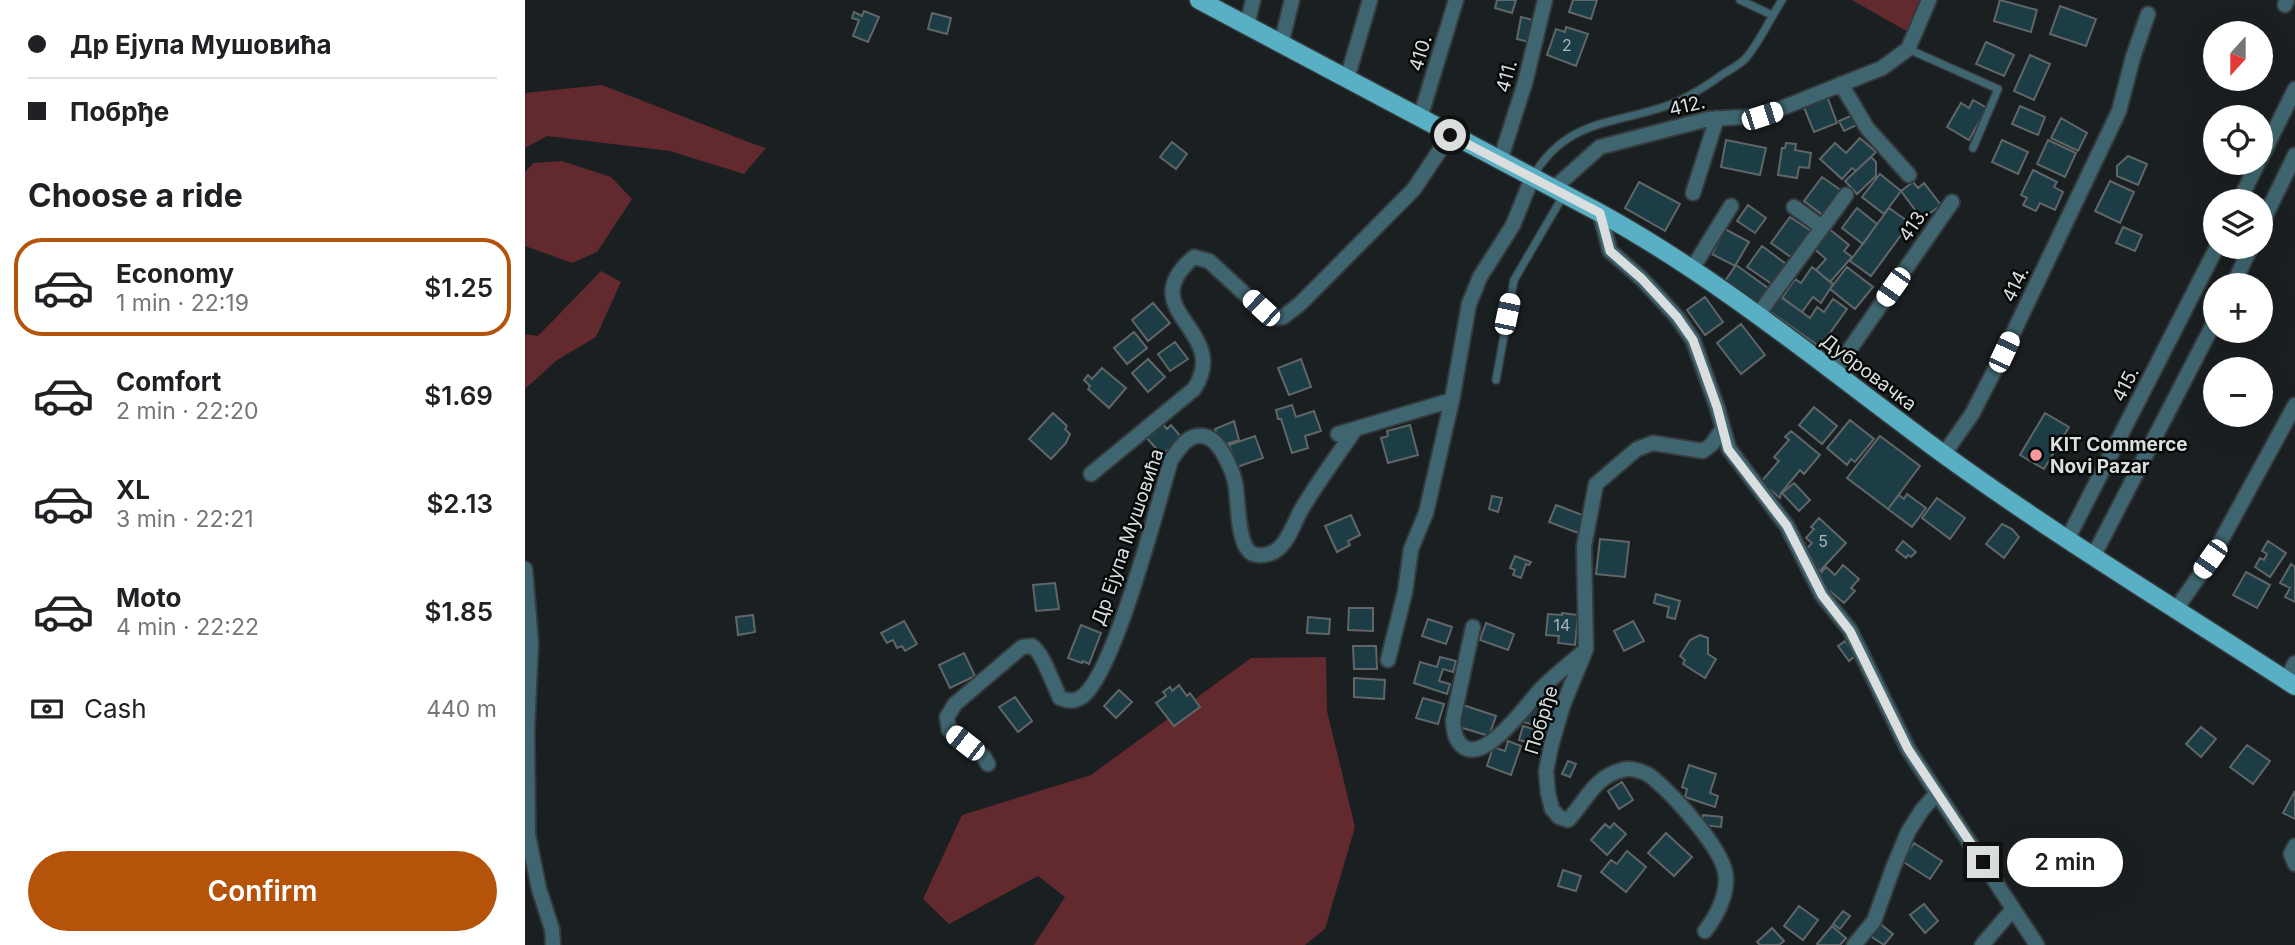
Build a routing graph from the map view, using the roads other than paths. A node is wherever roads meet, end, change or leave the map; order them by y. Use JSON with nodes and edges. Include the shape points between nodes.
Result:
{"nodes":[{"id":1,"x":1199,"y":0,"type":"edge"},
{"id":2,"x":1253,"y":0,"type":"edge"},
{"id":3,"x":1292,"y":0,"type":"edge"},
{"id":4,"x":1370,"y":0,"type":"edge"},
{"id":5,"x":1456,"y":0,"type":"edge"},
{"id":6,"x":1545,"y":0,"type":"edge"},
{"id":7,"x":1740,"y":0,"type":"edge"},
{"id":8,"x":1783,"y":0,"type":"edge"},
{"id":9,"x":1929,"y":0,"type":"edge"},
{"id":10,"x":2148,"y":14,"type":"dead end"},
{"id":11,"x":1772,"y":15,"type":"junction"},
{"id":12,"x":1247,"y":26,"type":"junction"},
{"id":13,"x":1281,"y":44,"type":"junction"},
{"id":14,"x":1908,"y":49,"type":"junction"},
{"id":15,"x":1347,"y":79,"type":"junction"},
{"id":16,"x":1841,"y":84,"type":"junction"},
{"id":17,"x":2295,"y":89,"type":"edge"},
{"id":18,"x":1420,"y":118,"type":"junction"},
{"id":19,"x":1717,"y":118,"type":"junction"},
{"id":20,"x":2273,"y":134,"type":"edge"},
{"id":21,"x":1450,"y":135,"type":"junction"},
{"id":22,"x":1973,"y":148,"type":"dead end"},
{"id":23,"x":2295,"y":155,"type":"edge"},
{"id":24,"x":1500,"y":161,"type":"junction"},
{"id":25,"x":1909,"y":175,"type":"dead end"},
{"id":26,"x":1532,"y":178,"type":"junction"},
{"id":27,"x":1559,"y":192,"type":"junction"},
{"id":28,"x":1693,"y":193,"type":"dead end"},
{"id":29,"x":1846,"y":195,"type":"dead end"},
{"id":30,"x":2273,"y":200,"type":"edge"},
{"id":31,"x":1952,"y":202,"type":"dead end"},
{"id":32,"x":1731,"y":206,"type":"dead end"},
{"id":33,"x":1794,"y":207,"type":"dead end"},
{"id":34,"x":1600,"y":213,"type":"junction"},
{"id":35,"x":1822,"y":227,"type":"junction"},
{"id":36,"x":2211,"y":259,"type":"edge"},
{"id":37,"x":1692,"y":269,"type":"junction"},
{"id":38,"x":1757,"y":316,"type":"junction"},
{"id":39,"x":2204,"y":343,"type":"edge"},
{"id":40,"x":1834,"y":372,"type":"junction"},
{"id":41,"x":1496,"y":380,"type":"dead end"},
{"id":42,"x":1452,"y":400,"type":"junction"},
{"id":43,"x":2295,"y":405,"type":"edge"},
{"id":44,"x":1723,"y":428,"type":"junction"},
{"id":45,"x":1354,"y":430,"type":"junction"},
{"id":46,"x":1338,"y":434,"type":"dead end"},
{"id":47,"x":1944,"y":454,"type":"junction"},
{"id":48,"x":1091,"y":474,"type":"dead end"},
{"id":49,"x":2068,"y":538,"type":"junction"},
{"id":50,"x":2094,"y":555,"type":"junction"},
{"id":51,"x":525,"y":569,"type":"edge"},
{"id":52,"x":2176,"y":609,"type":"junction"},
{"id":53,"x":1473,"y":627,"type":"dead end"},
{"id":54,"x":1586,"y":649,"type":"junction"},
{"id":55,"x":1388,"y":660,"type":"dead end"},
{"id":56,"x":2295,"y":663,"type":"edge"},
{"id":57,"x":2291,"y":683,"type":"edge"},
{"id":58,"x":988,"y":764,"type":"dead end"},
{"id":59,"x":1937,"y":793,"type":"junction"},
{"id":60,"x":2295,"y":846,"type":"edge"},
{"id":61,"x":2295,"y":864,"type":"edge"},
{"id":62,"x":2014,"y":909,"type":"junction"},
{"id":63,"x":1705,"y":931,"type":"dead end"},
{"id":64,"x":553,"y":945,"type":"edge"},
{"id":65,"x":1854,"y":945,"type":"edge"},
{"id":66,"x":1982,"y":945,"type":"edge"},
{"id":67,"x":2037,"y":945,"type":"edge"}],
"edges":[{"from":1,"to":12,"type":"main road"},
{"from":2,"to":12,"type":"street"},
{"from":3,"to":13,"type":"street"},
{"from":4,"to":15,"type":"street"},
{"from":5,"to":18,"type":"street","name":"410."},
{"from":6,"to":24,"type":"street","name":"411."},
{"from":7,"to":11,"type":"lane"},
{"from":8,"to":11,"type":"lane"},
{"from":9,"to":14,"type":"street"},
{"from":10,"to":47,"type":"street","name":"414.","via":[[2119,111],[2004,352],[1972,414]]},
{"from":11,"to":26,"type":"lane","via":[[1744,59],[1703,88],[1667,106],[1578,132],[1556,146]]},
{"from":12,"to":13,"type":"main road"},
{"from":13,"to":15,"type":"main road"},
{"from":14,"to":16,"type":"street","name":"412.","via":[[1882,68]]},
{"from":14,"to":22,"type":"lane","via":[[1999,89]]},
{"from":15,"to":18,"type":"main road"},
{"from":16,"to":19,"type":"street","name":"412.","via":[[1762,116]]},
{"from":16,"to":25,"type":"street","via":[[1867,128]]},
{"from":17,"to":20,"type":"street"},
{"from":18,"to":21,"type":"main road"},
{"from":19,"to":27,"type":"street","name":"412.","via":[[1601,147]]},
{"from":19,"to":28,"type":"street"},
{"from":21,"to":24,"type":"main road"},
{"from":21,"to":48,"type":"street","via":[[1414,189],[1283,317],[1271,318],[1209,261],[1194,257],[1186,264],[1171,290],[1172,301],[1201,347],[1203,376],[1195,389]]},
{"from":23,"to":30,"type":"street"},
{"from":24,"to":26,"type":"main road"},
{"from":26,"to":27,"type":"main road","name":"Дубровачка"},
{"from":26,"to":42,"type":"street","via":[[1513,225],[1474,291]]},
{"from":27,"to":34,"type":"main road","name":"Дубровачка"},
{"from":27,"to":41,"type":"lane","via":[[1514,280]]},
{"from":29,"to":35,"type":"street"},
{"from":31,"to":40,"type":"street","name":"413."},
{"from":32,"to":37,"type":"street"},
{"from":33,"to":35,"type":"street"},
{"from":34,"to":37,"type":"main road","name":"Дубровачка"},
{"from":34,"to":44,"type":"street","via":[[1610,251],[1642,279],[1693,340]]},
{"from":35,"to":38,"type":"street"},
{"from":36,"to":49,"type":"street","name":"415."},
{"from":37,"to":38,"type":"main road","name":"Дубровачка"},
{"from":38,"to":40,"type":"main road","name":"Дубровачка"},
{"from":39,"to":50,"type":"street"},
{"from":40,"to":47,"type":"main road","name":"Дубровачка"},
{"from":42,"to":45,"type":"street"},
{"from":42,"to":55,"type":"street","via":[[1426,513],[1411,549]]},
{"from":43,"to":52,"type":"street","via":[[2210,559]]},
{"from":44,"to":54,"type":"street","name":"Побрђе","via":[[1703,450],[1653,443],[1637,449],[1596,484],[1584,546]]},
{"from":44,"to":59,"type":"street","via":[[1728,449],[1787,526],[1822,595],[1850,631],[1908,749]]},
{"from":45,"to":46,"type":"street"},
{"from":45,"to":58,"type":"street","name":"Др Ејупа Мушовића","via":[[1287,537],[1267,555],[1253,554],[1246,547],[1235,483],[1218,445],[1206,436],[1194,436],[1181,445],[1171,460],[1122,624],[1090,690],[1069,702],[1060,698],[1040,651],[1022,647],[955,704],[947,717],[949,730]]},
{"from":47,"to":49,"type":"main road","name":"Дубровачка"},
{"from":49,"to":50,"type":"main road","name":"Дубровачка"},
{"from":50,"to":52,"type":"main road","name":"Дубровачка"},
{"from":51,"to":64,"type":"street","via":[[531,643],[528,835]]},
{"from":52,"to":57,"type":"main road","name":"Дубровачка"},
{"from":53,"to":54,"type":"street","via":[[1453,720],[1458,742],[1475,751],[1492,743],[1543,687]]},
{"from":54,"to":63,"type":"street","name":"Побрђе","via":[[1551,746],[1546,771],[1552,809],[1568,820],[1594,784],[1625,768],[1651,776],[1719,853],[1726,877],[1715,918]]},
{"from":56,"to":57,"type":"street"},
{"from":59,"to":62,"type":"street"},
{"from":59,"to":65,"type":"street","via":[[1909,832],[1874,921]]},
{"from":60,"to":61,"type":"street","via":[[2291,855]]},
{"from":62,"to":66,"type":"street"},
{"from":62,"to":67,"type":"street"}]}
